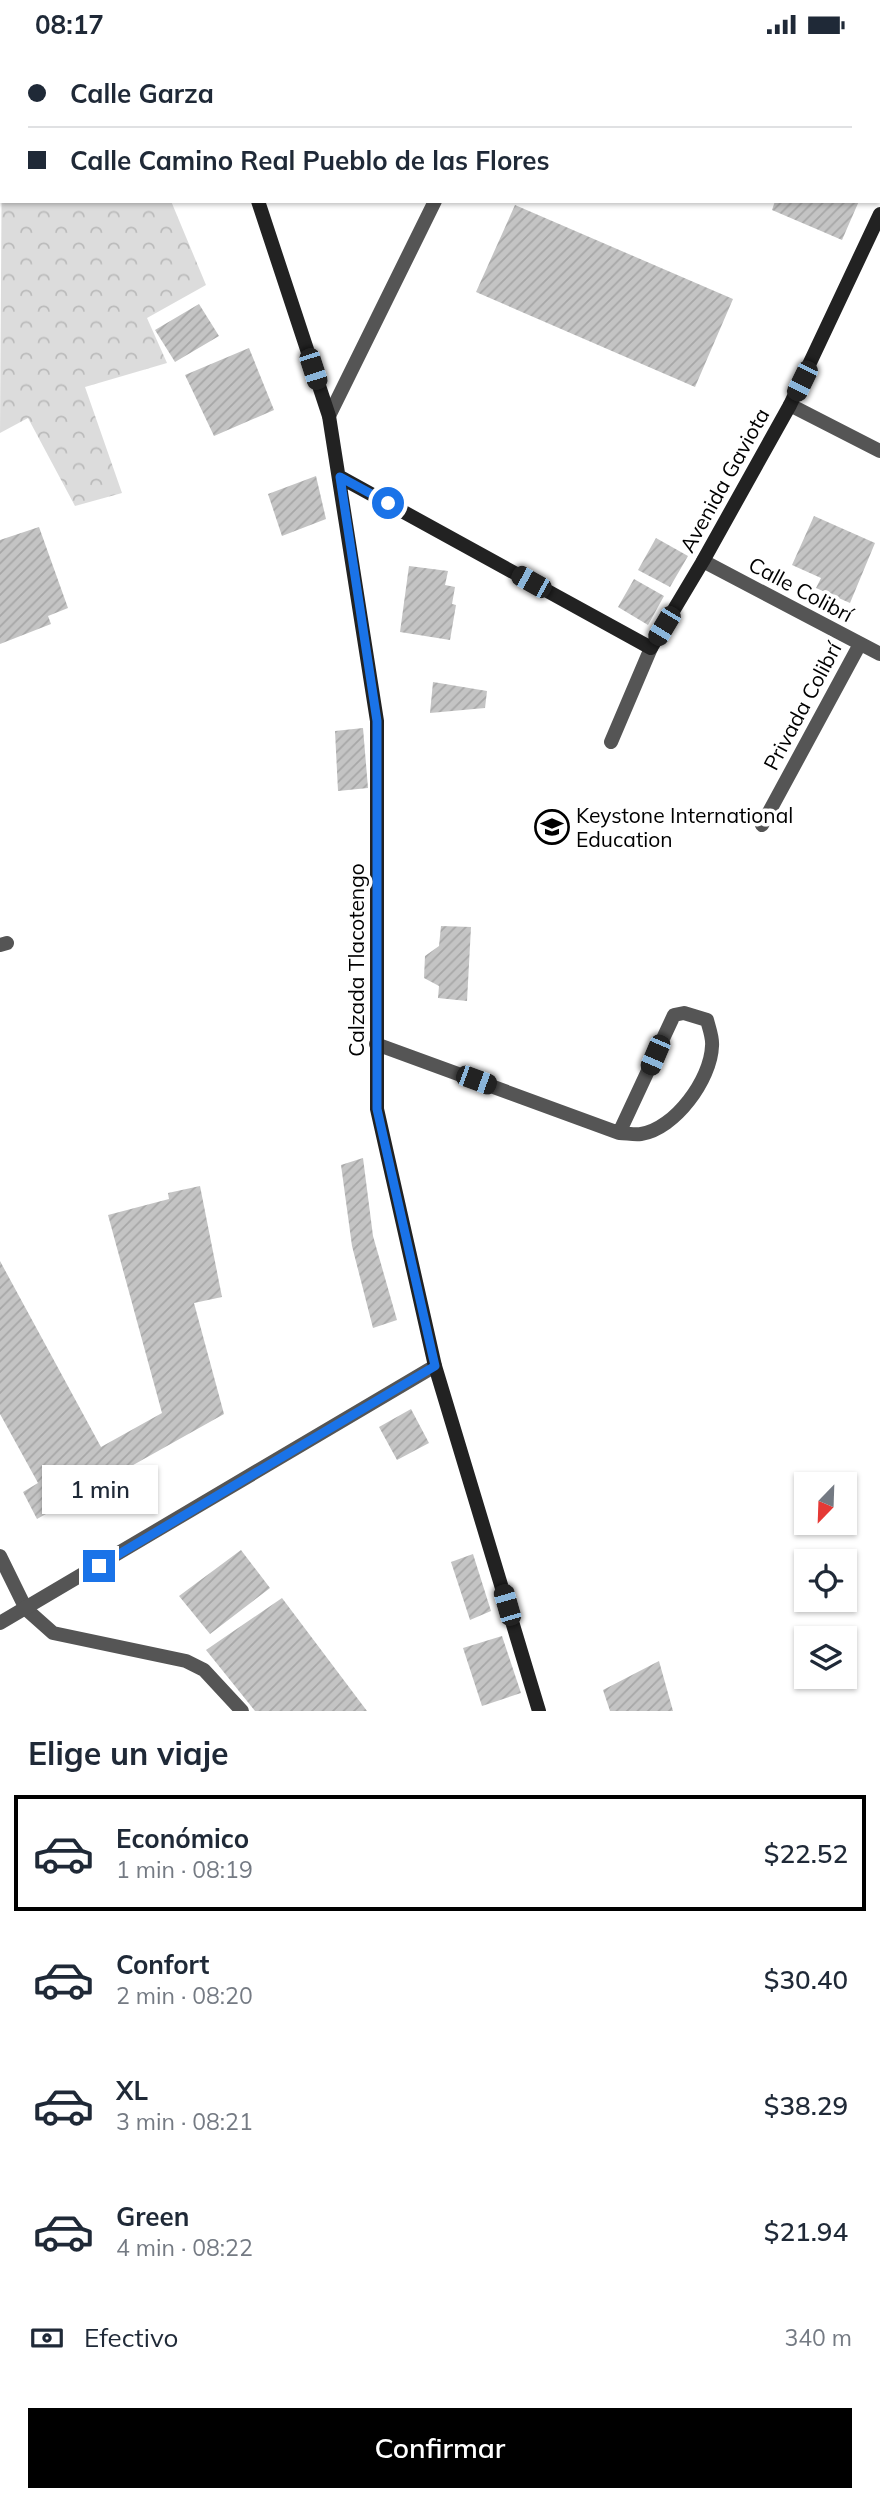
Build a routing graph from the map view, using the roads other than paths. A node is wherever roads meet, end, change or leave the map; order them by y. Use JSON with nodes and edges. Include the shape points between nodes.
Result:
{"nodes":[{"id":1,"x":259,"y":203,"type":"edge"},
{"id":2,"x":434,"y":203,"type":"edge"},
{"id":3,"x":880,"y":213,"type":"edge"},
{"id":4,"x":875,"y":239,"type":"edge"},
{"id":5,"x":790,"y":405,"type":"junction"},
{"id":6,"x":329,"y":416,"type":"junction"},
{"id":7,"x":880,"y":451,"type":"edge"},
{"id":8,"x":340,"y":477,"type":"junction"},
{"id":9,"x":703,"y":562,"type":"junction"},
{"id":10,"x":860,"y":644,"type":"junction"},
{"id":11,"x":651,"y":648,"type":"junction"},
{"id":12,"x":880,"y":654,"type":"edge"},
{"id":13,"x":611,"y":742,"type":"dead end"},
{"id":14,"x":762,"y":825,"type":"dead end"},
{"id":15,"x":376,"y":1044,"type":"junction"},
{"id":16,"x":620,"y":1133,"type":"junction"},
{"id":17,"x":435,"y":1366,"type":"junction"},
{"id":18,"x":0,"y":1556,"type":"edge"},
{"id":19,"x":26,"y":1609,"type":"junction"},
{"id":20,"x":0,"y":1623,"type":"edge"},
{"id":21,"x":242,"y":1711,"type":"edge"},
{"id":22,"x":539,"y":1711,"type":"edge"}],
"edges":[{"from":1,"to":6,"type":"street","name":"Calzada Tlacotengo"},
{"from":2,"to":6,"type":"street"},
{"from":3,"to":4,"type":"street","name":"Avenida Gaviota"},
{"from":4,"to":5,"type":"street","name":"Avenida Gaviota"},
{"from":5,"to":7,"type":"street"},
{"from":5,"to":9,"type":"street","name":"Avenida Gaviota"},
{"from":6,"to":8,"type":"street","name":"Calzada Tlacotengo"},
{"from":8,"to":11,"type":"street"},
{"from":8,"to":15,"type":"street","name":"Calzada Tlacotengo","via":[[377,721]]},
{"from":9,"to":10,"type":"street","name":"Calle Colibrí"},
{"from":9,"to":11,"type":"street","name":"Avenida Gaviota"},
{"from":10,"to":12,"type":"street","name":"Calle Colibrí"},
{"from":10,"to":14,"type":"street","name":"Privada Colibrí"},
{"from":11,"to":13,"type":"street"},
{"from":15,"to":16,"type":"street"},
{"from":15,"to":17,"type":"street","name":"Calzada Tlacotengo","via":[[377,1109]]},
{"from":16,"to":16,"type":"street","via":[[643,1134],[671,1119],[693,1097],[708,1068],[713,1045],[706,1020],[684,1013],[674,1015]]},
{"from":17,"to":19,"type":"street"},
{"from":17,"to":22,"type":"street","name":"Calzada Tlacotengo"},
{"from":18,"to":19,"type":"street"},
{"from":19,"to":20,"type":"street"},
{"from":19,"to":21,"type":"street","via":[[53,1633],[186,1661],[204,1670]]}]}
